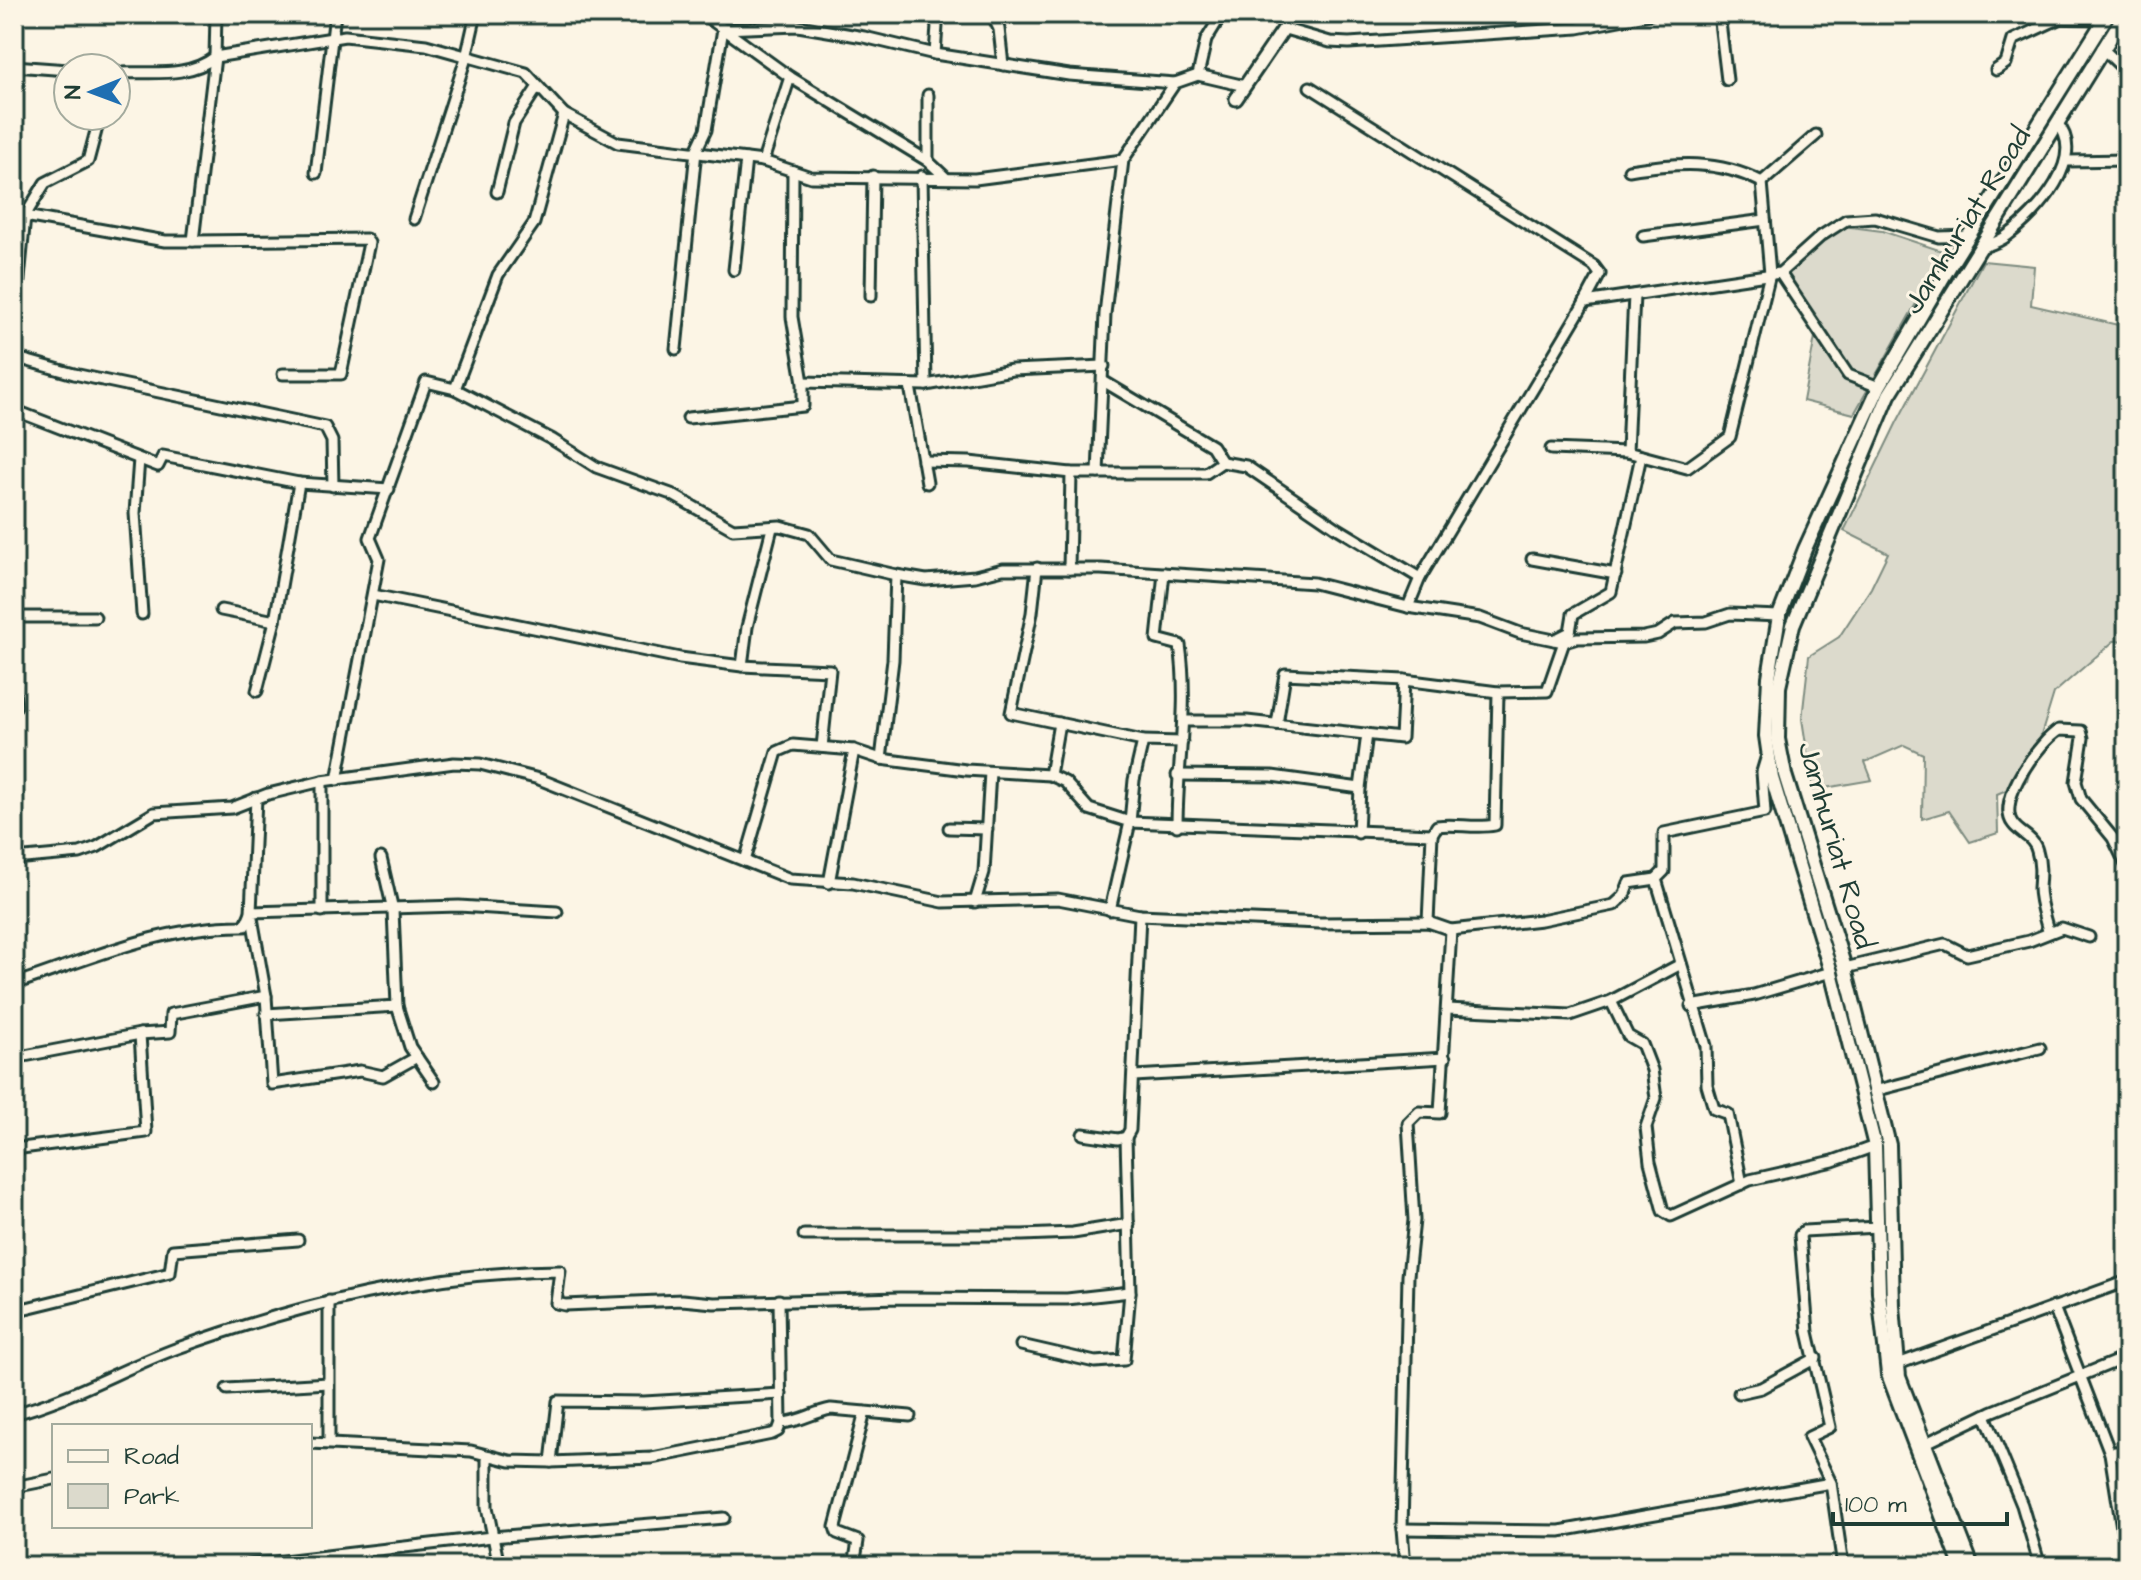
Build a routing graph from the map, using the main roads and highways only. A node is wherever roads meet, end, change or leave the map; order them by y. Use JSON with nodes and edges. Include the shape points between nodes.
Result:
{"nodes":[{"id":1,"x":2125,"y":14,"type":"edge"},
{"id":2,"x":2107,"y":16,"type":"edge"},
{"id":3,"x":1922,"y":1447,"type":"junction"},
{"id":4,"x":1961,"y":1566,"type":"edge"},
{"id":5,"x":1972,"y":1566,"type":"edge"}],
"edges":[{"from":1,"to":3,"type":"main road","name":"Jamhuriat Road","via":[[1889,395],[1793,625],[1779,687],[1778,739],[1785,775],[1845,968],[1889,1145],[1899,1377]]},
{"from":2,"to":3,"type":"main road","name":"Jamhuriat Road","via":[[1879,387],[1779,616],[1769,677],[1772,778],[1831,972],[1875,1146],[1879,1292],[1888,1374]]},
{"from":3,"to":4,"type":"main road","name":"Jamhuriat Road"},
{"from":3,"to":5,"type":"main road","name":"Jamhuriat Road"}]}
